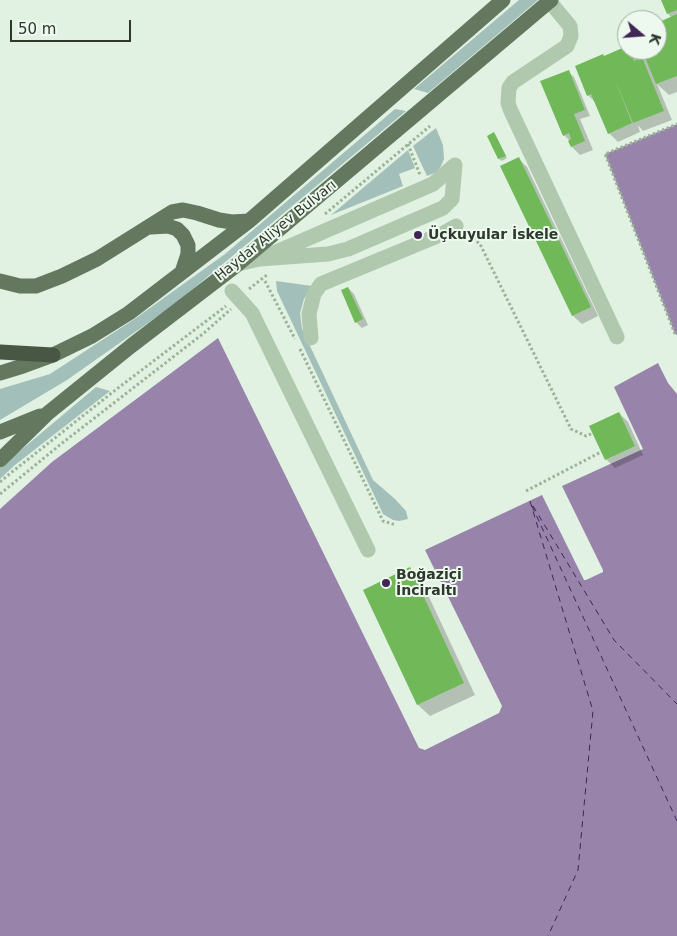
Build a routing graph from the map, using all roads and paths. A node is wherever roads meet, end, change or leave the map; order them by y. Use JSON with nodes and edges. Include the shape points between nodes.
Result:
{"nodes":[{"id":1,"x":503,"y":0,"type":"edge"},
{"id":2,"x":550,"y":1,"type":"edge"},
{"id":3,"x":677,"y":124,"type":"edge"},
{"id":4,"x":430,"y":126,"type":"dead end"},
{"id":5,"x":408,"y":144,"type":"junction"},
{"id":6,"x":420,"y":175,"type":"dead end"},
{"id":7,"x":318,"y":219,"type":"dead end"},
{"id":8,"x":249,"y":221,"type":"junction"},
{"id":9,"x":456,"y":226,"type":"dead end"},
{"id":10,"x":149,"y":227,"type":"junction"},
{"id":11,"x":473,"y":238,"type":"dead end"},
{"id":12,"x":260,"y":259,"type":"junction"},
{"id":13,"x":238,"y":264,"type":"junction"},
{"id":14,"x":182,"y":272,"type":"junction"},
{"id":15,"x":0,"y":281,"type":"edge"},
{"id":16,"x":266,"y":281,"type":"dead end"},
{"id":17,"x":236,"y":295,"type":"joint"},
{"id":18,"x":218,"y":312,"type":"dead end"},
{"id":19,"x":676,"y":334,"type":"dead end"},
{"id":20,"x":617,"y":337,"type":"dead end"},
{"id":21,"x":311,"y":338,"type":"dead end"},
{"id":22,"x":0,"y":352,"type":"edge"},
{"id":23,"x":54,"y":355,"type":"junction"},
{"id":24,"x":0,"y":373,"type":"edge"},
{"id":25,"x":48,"y":413,"type":"junction"},
{"id":26,"x":0,"y":432,"type":"edge"},
{"id":27,"x":593,"y":433,"type":"dead end"},
{"id":28,"x":0,"y":445,"type":"edge"},
{"id":29,"x":601,"y":452,"type":"dead end"},
{"id":30,"x":0,"y":460,"type":"edge"},
{"id":31,"x":0,"y":482,"type":"edge"},
{"id":32,"x":526,"y":491,"type":"dead end"},
{"id":33,"x":0,"y":494,"type":"edge"},
{"id":34,"x":396,"y":525,"type":"dead end"},
{"id":35,"x":368,"y":550,"type":"dead end"}],
"edges":[{"from":1,"to":8,"type":"main road","name":"Haydar Aliyev Bulvarı"},
{"from":2,"to":13,"type":"main road","name":"Haydar Aliyev Bulvarı"},
{"from":2,"to":20,"type":"lane","via":[[570,26],[567,46],[513,82],[508,103]]},
{"from":3,"to":19,"type":"path","via":[[605,154]]},
{"from":4,"to":5,"type":"path"},
{"from":5,"to":6,"type":"path"},
{"from":5,"to":7,"type":"path"},
{"from":8,"to":10,"type":"main road","via":[[219,220],[183,210],[172,212]]},
{"from":8,"to":14,"type":"main road","name":"Haydar Aliyev Bulvarı"},
{"from":9,"to":21,"type":"lane","via":[[321,284],[314,294],[309,314]]},
{"from":10,"to":14,"type":"main road","via":[[168,226],[183,235],[188,254]]},
{"from":10,"to":15,"type":"main road","via":[[96,259],[36,286]]},
{"from":11,"to":27,"type":"path","via":[[480,244],[571,429],[586,436]]},
{"from":12,"to":12,"type":"lane","via":[[328,254],[348,249],[442,208],[452,199],[456,165],[433,184]]},
{"from":12,"to":13,"type":"lane"},
{"from":13,"to":25,"type":"main road","name":"Haydar Aliyev Bulvarı"},
{"from":14,"to":23,"type":"main road","name":"Haydar Aliyev Bulvarı","via":[[129,313]]},
{"from":16,"to":34,"type":"path","via":[[383,520]]},
{"from":17,"to":33,"type":"path","via":[[204,333]]},
{"from":17,"to":35,"type":"lane","via":[[252,313]]},
{"from":18,"to":31,"type":"path"},
{"from":22,"to":23,"type":"highway"},
{"from":23,"to":24,"type":"main road","name":"Haydar Aliyev Bulvarı"},
{"from":25,"to":26,"type":"main road"},
{"from":25,"to":28,"type":"main road"},
{"from":25,"to":30,"type":"main road","name":"Haydar Aliyev Bulvarı"},
{"from":29,"to":32,"type":"path"}]}
